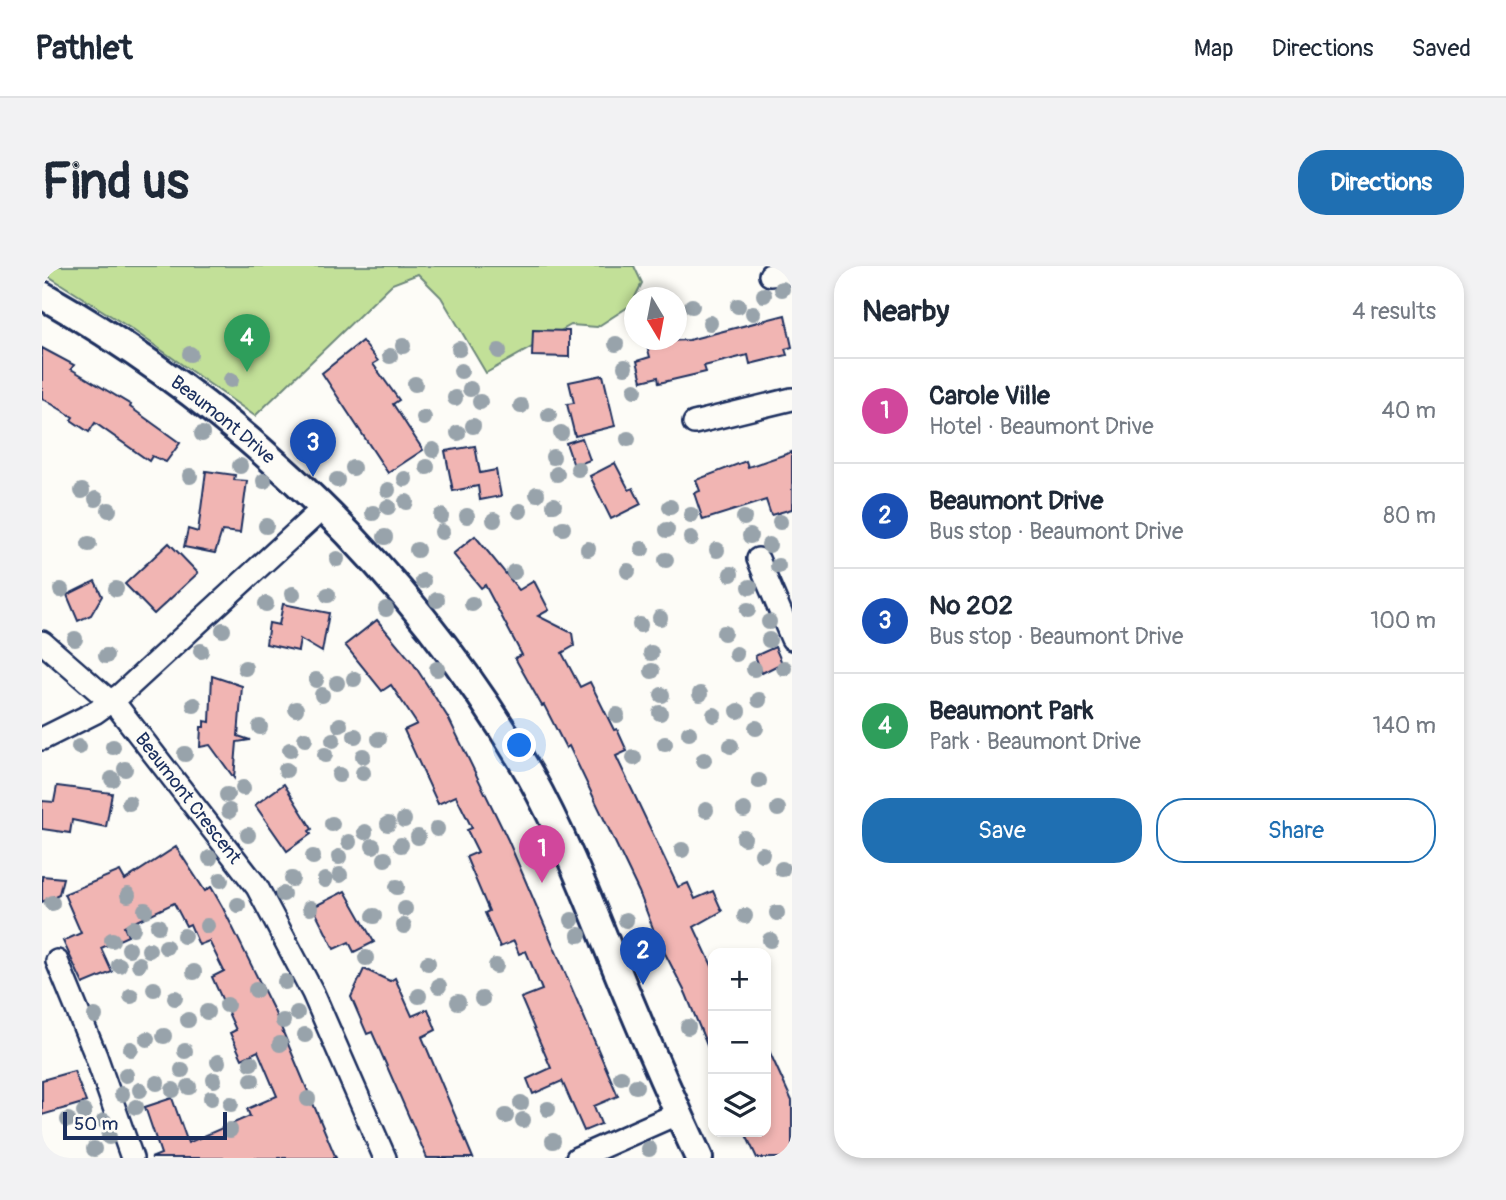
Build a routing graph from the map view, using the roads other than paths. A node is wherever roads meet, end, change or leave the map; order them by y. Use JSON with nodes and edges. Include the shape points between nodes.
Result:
{"nodes":[{"id":1,"x":792,"y":273,"type":"edge"},
{"id":2,"x":770,"y":275,"type":"dead end"},
{"id":3,"x":42,"y":295,"type":"edge"},
{"id":4,"x":792,"y":399,"type":"edge"},
{"id":5,"x":694,"y":423,"type":"dead end"},
{"id":6,"x":324,"y":508,"type":"junction"},
{"id":7,"x":758,"y":559,"type":"dead end"},
{"id":8,"x":791,"y":636,"type":"edge"},
{"id":9,"x":42,"y":642,"type":"edge"},
{"id":10,"x":111,"y":702,"type":"junction"},
{"id":11,"x":42,"y":739,"type":"edge"},
{"id":12,"x":57,"y":961,"type":"dead end"},
{"id":13,"x":679,"y":1113,"type":"junction"},
{"id":14,"x":132,"y":1158,"type":"edge"},
{"id":15,"x":385,"y":1158,"type":"edge"},
{"id":16,"x":577,"y":1158,"type":"edge"},
{"id":17,"x":699,"y":1158,"type":"edge"}],
"edges":[{"from":1,"to":2,"type":"street"},
{"from":3,"to":6,"type":"street","name":"Beaumont Drive","via":[[228,421]]},
{"from":4,"to":5,"type":"street"},
{"from":6,"to":10,"type":"street"},
{"from":6,"to":13,"type":"street","name":"Beaumont Drive","via":[[434,633],[505,734],[556,829]]},
{"from":7,"to":8,"type":"street"},
{"from":9,"to":10,"type":"street","name":"Beaumont Crescent"},
{"from":10,"to":11,"type":"street"},
{"from":10,"to":15,"type":"street","name":"Beaumont Crescent","via":[[229,848],[272,910],[330,1028]]},
{"from":12,"to":14,"type":"street"},
{"from":13,"to":16,"type":"street"},
{"from":13,"to":17,"type":"street","name":"Beaumont Drive"}]}
